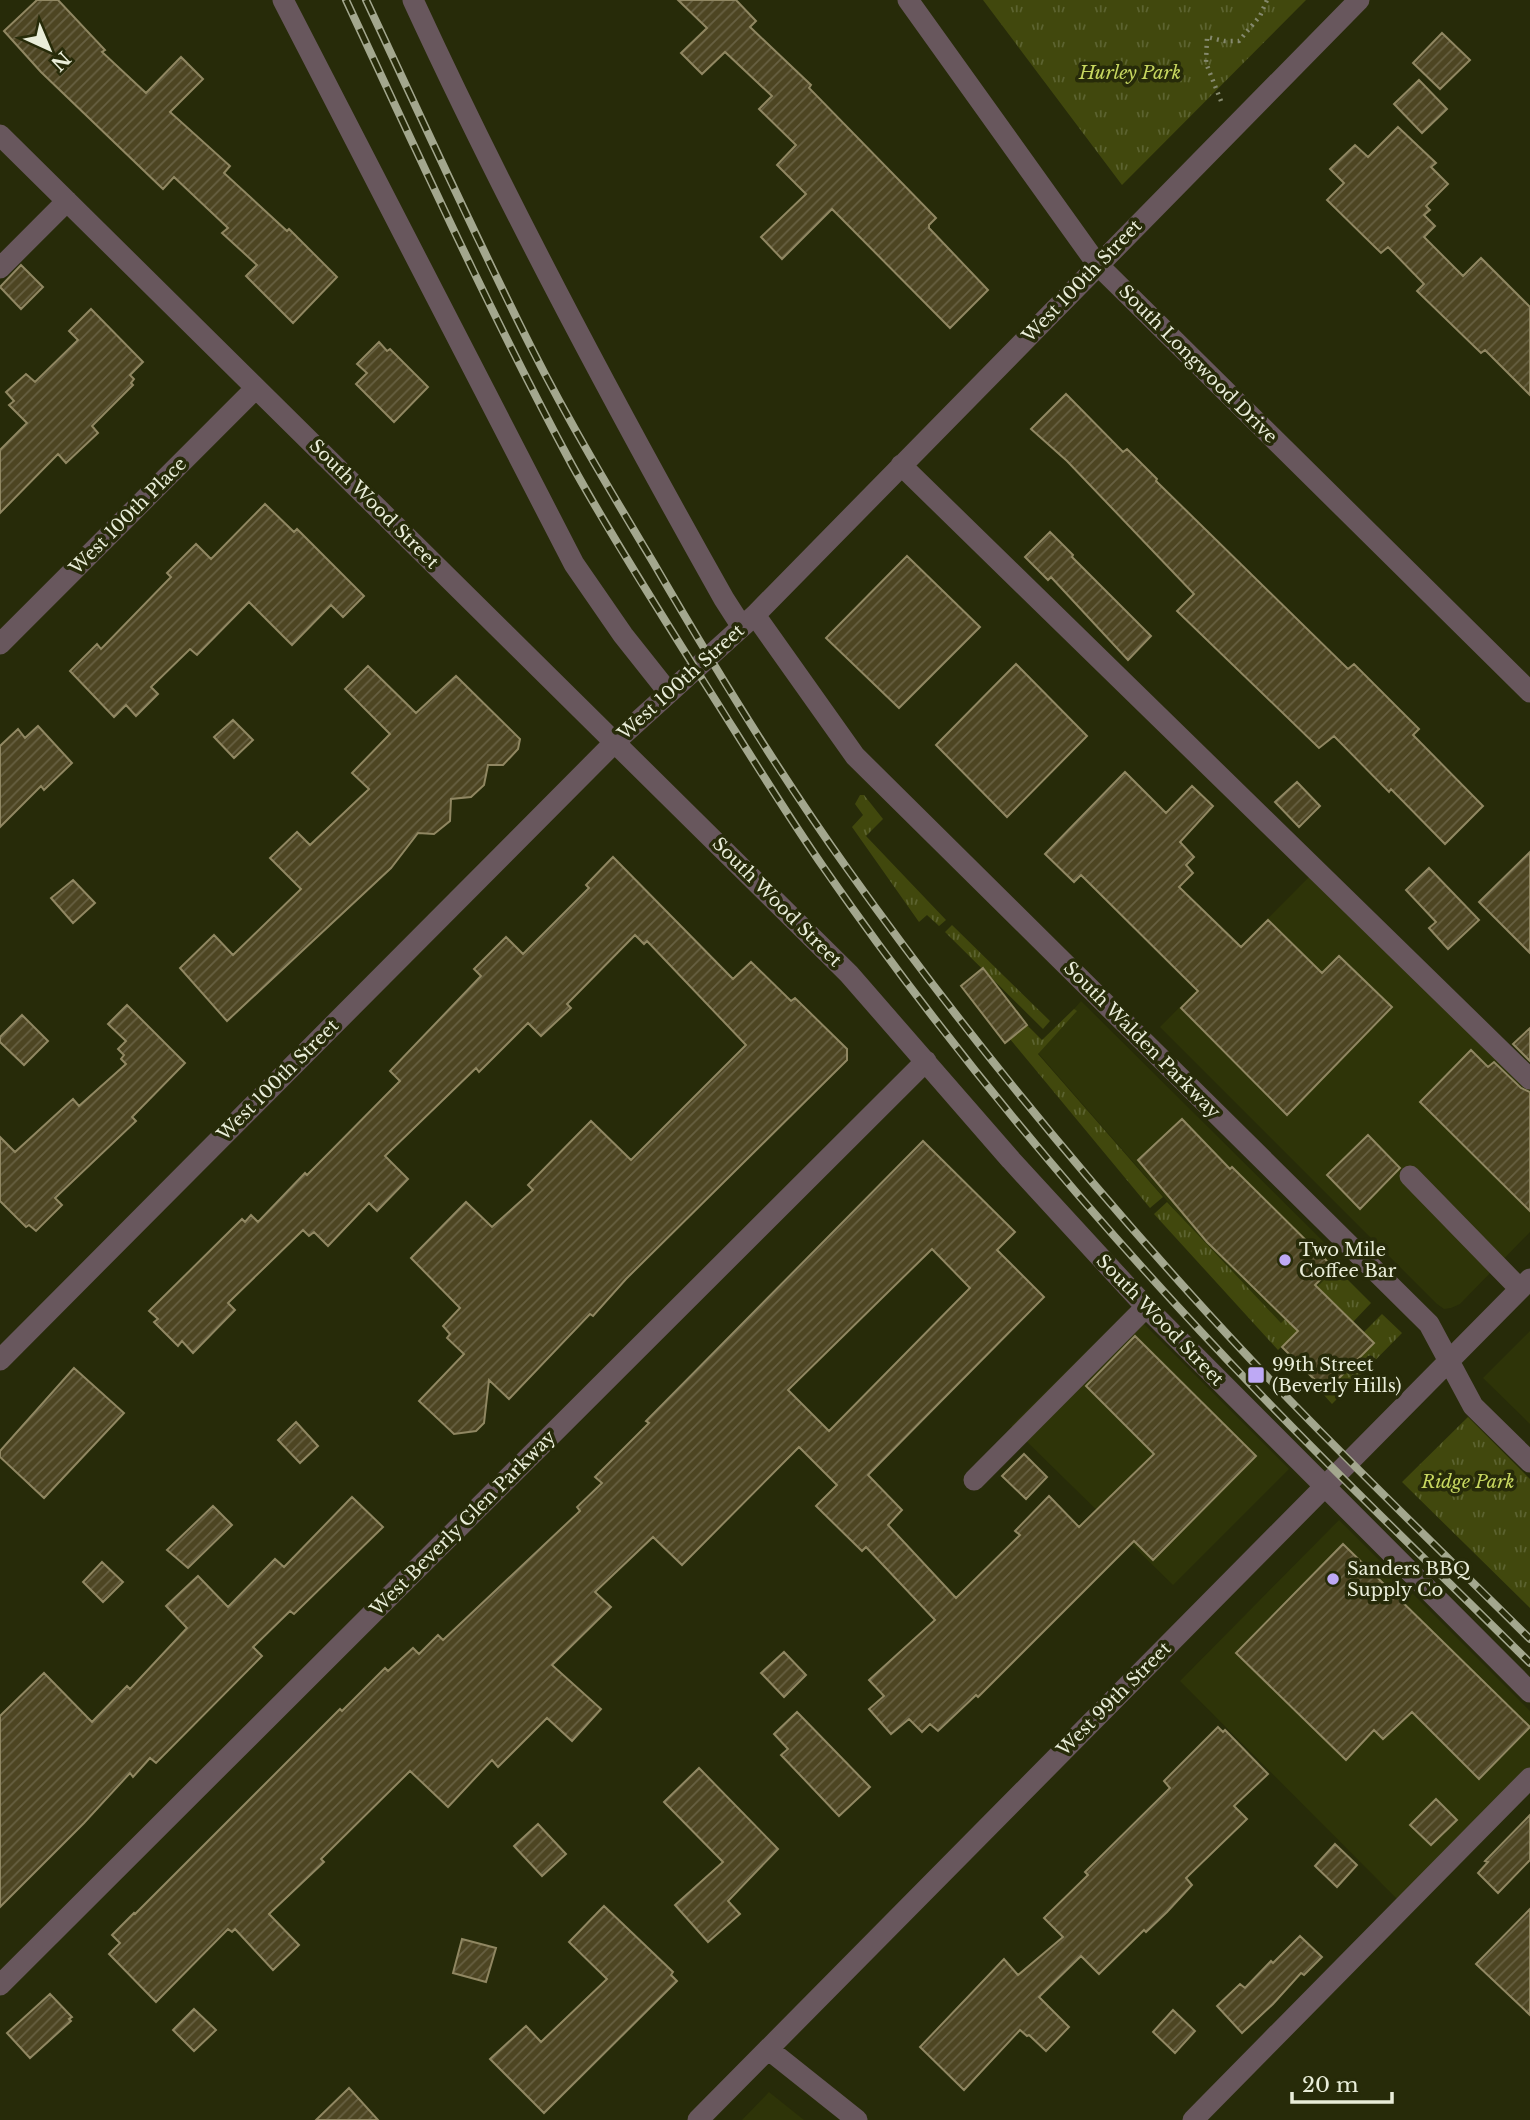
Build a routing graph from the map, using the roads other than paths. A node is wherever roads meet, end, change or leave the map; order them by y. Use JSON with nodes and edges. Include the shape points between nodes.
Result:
{"nodes":[{"id":1,"x":283,"y":0,"type":"edge"},
{"id":2,"x":413,"y":0,"type":"edge"},
{"id":3,"x":908,"y":0,"type":"edge"},
{"id":4,"x":1359,"y":0,"type":"edge"},
{"id":5,"x":0,"y":135,"type":"edge"},
{"id":6,"x":67,"y":201,"type":"junction"},
{"id":7,"x":1097,"y":264,"type":"junction"},
{"id":8,"x":0,"y":268,"type":"edge"},
{"id":9,"x":256,"y":388,"type":"junction"},
{"id":10,"x":901,"y":465,"type":"junction"},
{"id":11,"x":748,"y":621,"type":"junction"},
{"id":12,"x":0,"y":644,"type":"edge"},
{"id":13,"x":1530,"y":692,"type":"edge"},
{"id":14,"x":669,"y":693,"type":"junction"},
{"id":15,"x":615,"y":742,"type":"junction"},
{"id":16,"x":926,"y":1061,"type":"junction"},
{"id":17,"x":1530,"y":1079,"type":"edge"},
{"id":18,"x":1410,"y":1176,"type":"dead end"},
{"id":19,"x":1525,"y":1284,"type":"edge"},
{"id":20,"x":1146,"y":1307,"type":"junction"},
{"id":21,"x":0,"y":1360,"type":"edge"},
{"id":22,"x":1448,"y":1361,"type":"junction"},
{"id":23,"x":1530,"y":1462,"type":"edge"},
{"id":24,"x":974,"y":1479,"type":"dead end"},
{"id":25,"x":1323,"y":1487,"type":"junction"},
{"id":26,"x":1530,"y":1692,"type":"edge"},
{"id":27,"x":1530,"y":1778,"type":"edge"},
{"id":28,"x":0,"y":1985,"type":"edge"},
{"id":29,"x":768,"y":2049,"type":"junction"},
{"id":30,"x":698,"y":2120,"type":"edge"},
{"id":31,"x":857,"y":2120,"type":"edge"},
{"id":32,"x":1193,"y":2120,"type":"edge"}],
"edges":[{"from":1,"to":14,"type":"street","via":[[574,564]]},
{"from":2,"to":11,"type":"street","name":"South Walden Parkway","via":[[618,411],[717,587]]},
{"from":3,"to":7,"type":"street","name":"South Longwood Drive"},
{"from":4,"to":7,"type":"street","name":"West 100th Street"},
{"from":5,"to":6,"type":"street","name":"South Wood Street"},
{"from":6,"to":8,"type":"street"},
{"from":6,"to":9,"type":"street","name":"South Wood Street"},
{"from":7,"to":10,"type":"street","name":"West 100th Street"},
{"from":7,"to":13,"type":"street","name":"South Longwood Drive"},
{"from":9,"to":12,"type":"street","name":"West 100th Place"},
{"from":9,"to":15,"type":"street","name":"South Wood Street"},
{"from":10,"to":11,"type":"street","name":"West 100th Street"},
{"from":10,"to":17,"type":"street"},
{"from":11,"to":14,"type":"street","name":"West 100th Street"},
{"from":11,"to":22,"type":"street","name":"South Walden Parkway","via":[[855,756],[1425,1320]]},
{"from":14,"to":15,"type":"street","name":"West 100th Street"},
{"from":15,"to":16,"type":"street","name":"South Wood Street","via":[[849,974]]},
{"from":15,"to":21,"type":"street","name":"West 100th Street"},
{"from":16,"to":20,"type":"street","name":"South Wood Street"},
{"from":16,"to":28,"type":"street","name":"West Beverly Glen Parkway"},
{"from":18,"to":19,"type":"street"},
{"from":19,"to":22,"type":"street","name":"West 99th Street"},
{"from":20,"to":24,"type":"street"},
{"from":20,"to":25,"type":"street","name":"South Wood Street"},
{"from":22,"to":23,"type":"street","name":"South Walden Parkway","via":[[1474,1406]]},
{"from":22,"to":25,"type":"street","name":"West 99th Street"},
{"from":25,"to":26,"type":"street","name":"South Wood Street"},
{"from":25,"to":29,"type":"street","name":"West 99th Street"},
{"from":27,"to":32,"type":"street"},
{"from":29,"to":30,"type":"street","name":"West 99th Street"},
{"from":29,"to":31,"type":"street"}]}
